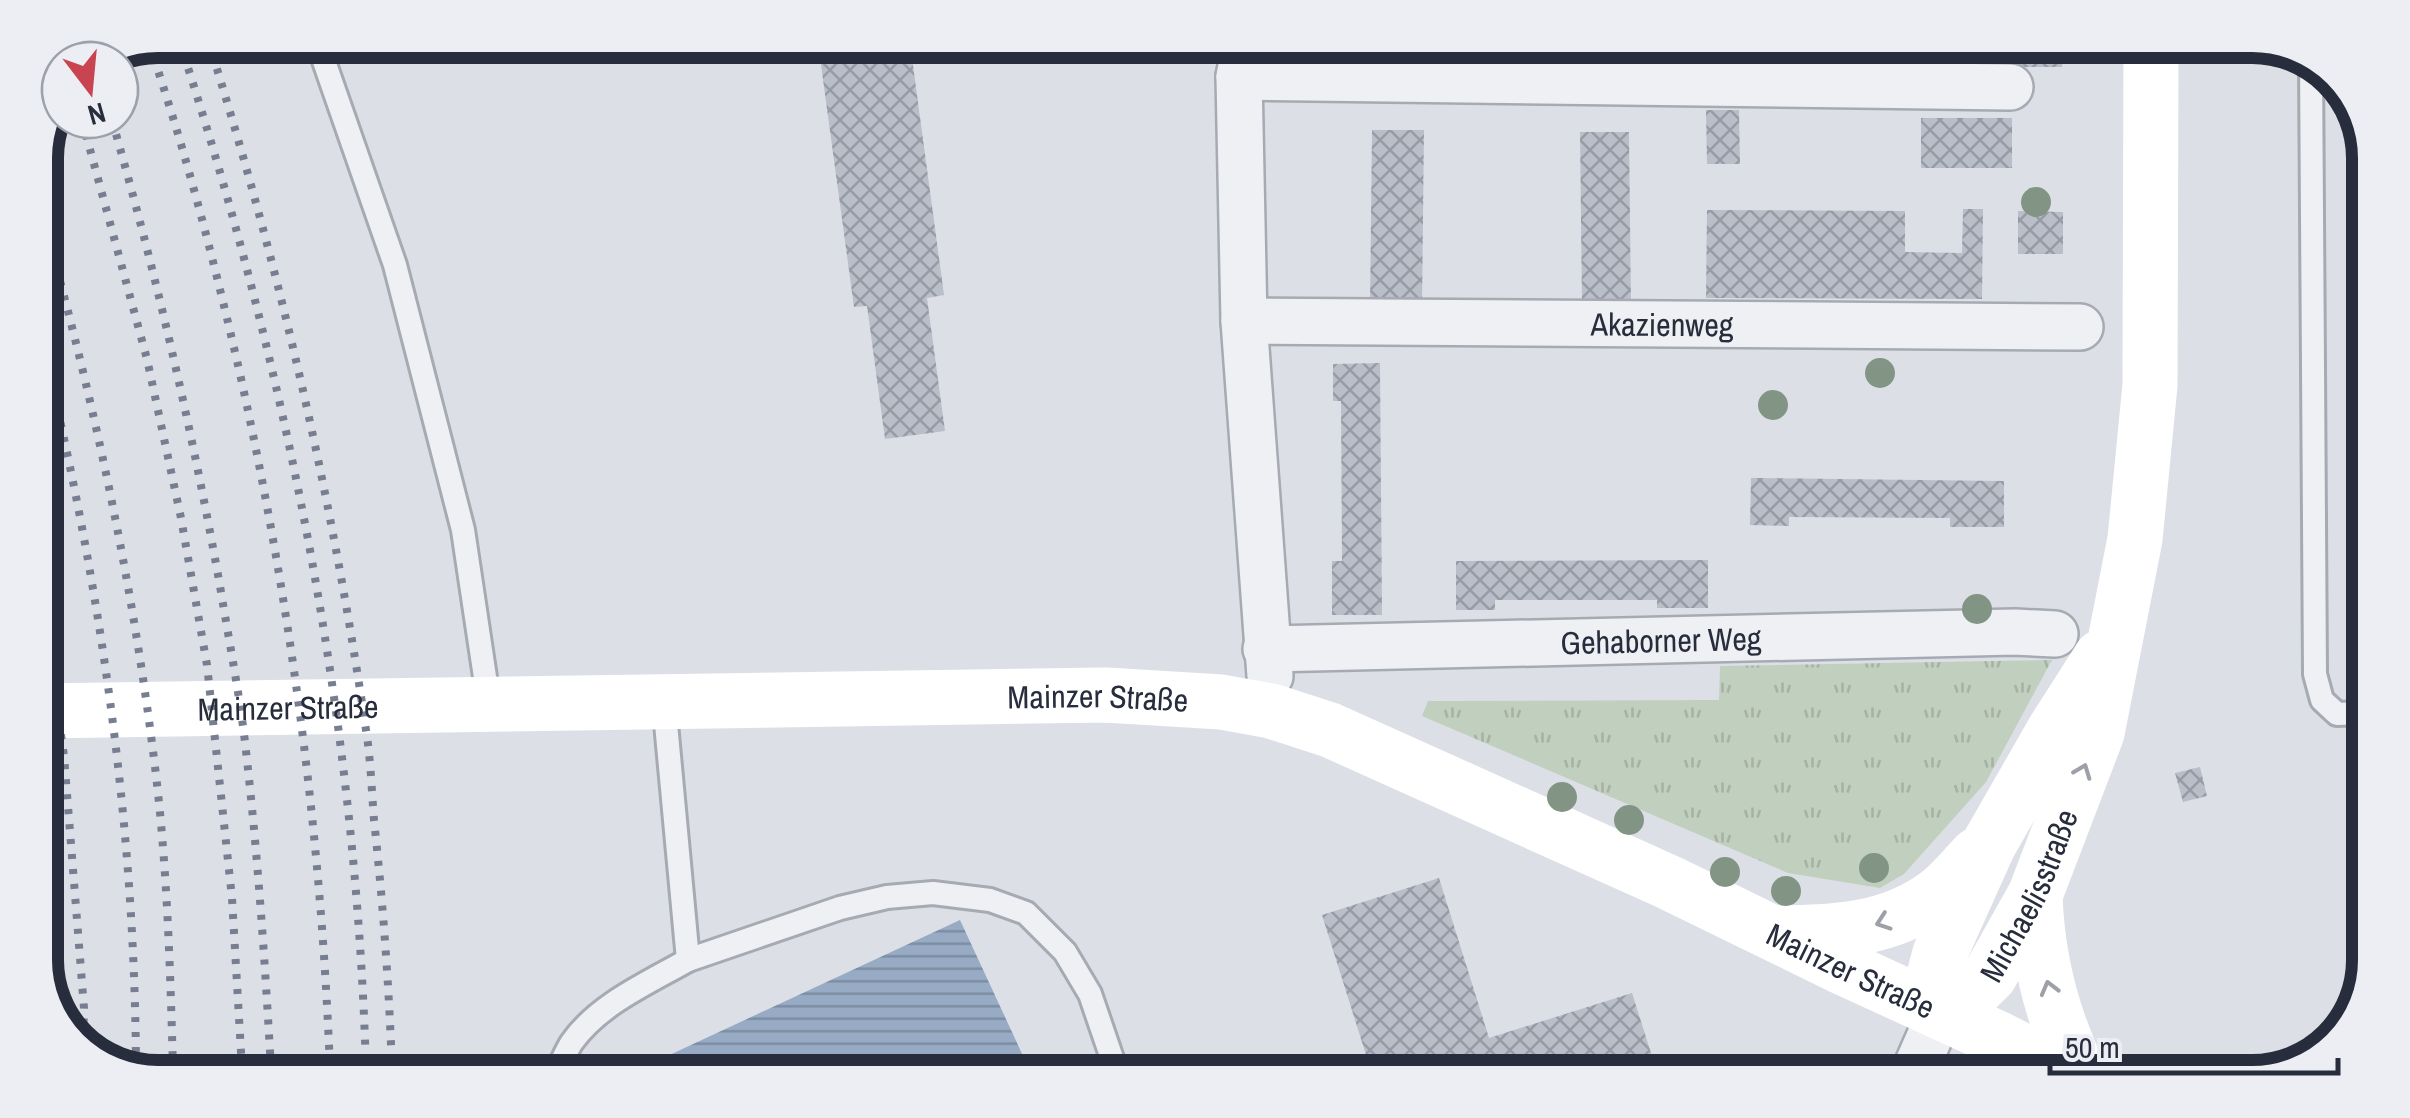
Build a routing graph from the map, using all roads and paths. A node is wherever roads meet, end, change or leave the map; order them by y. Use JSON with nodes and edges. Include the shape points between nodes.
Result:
{"nodes":[{"id":1,"x":324,"y":58,"type":"edge"},
{"id":2,"x":2151,"y":58,"type":"edge"},
{"id":3,"x":1242,"y":61,"type":"edge"},
{"id":4,"x":2312,"y":77,"type":"edge"},
{"id":5,"x":2010,"y":87,"type":"dead end"},
{"id":6,"x":1244,"y":320,"type":"junction"},
{"id":7,"x":2080,"y":327,"type":"dead end"},
{"id":8,"x":2055,"y":634,"type":"dead end"},
{"id":9,"x":2116,"y":634,"type":"junction"},
{"id":10,"x":1266,"y":650,"type":"junction"},
{"id":11,"x":664,"y":702,"type":"junction"},
{"id":12,"x":488,"y":704,"type":"junction"},
{"id":13,"x":58,"y":711,"type":"edge"},
{"id":14,"x":1272,"y":711,"type":"junction"},
{"id":15,"x":2352,"y":713,"type":"edge"},
{"id":16,"x":1989,"y":844,"type":"junction"},
{"id":17,"x":2035,"y":894,"type":"junction"},
{"id":18,"x":1774,"y":933,"type":"junction"},
{"id":19,"x":688,"y":960,"type":"junction"},
{"id":20,"x":1941,"y":1011,"type":"junction"},
{"id":21,"x":563,"y":1060,"type":"edge"},
{"id":22,"x":1113,"y":1060,"type":"edge"},
{"id":23,"x":1919,"y":1060,"type":"edge"},
{"id":24,"x":2043,"y":1060,"type":"edge"},
{"id":25,"x":2071,"y":1060,"type":"edge"}],
"edges":[{"from":1,"to":12,"type":"lane","via":[[395,265],[463,530]]},
{"from":2,"to":9,"type":"main road","name":"Michaelisstraße","via":[[2150,385],[2135,539]]},
{"from":3,"to":5,"type":"street"},
{"from":3,"to":6,"type":"street"},
{"from":4,"to":15,"type":"lane","via":[[2315,674],[2322,700],[2338,714]]},
{"from":6,"to":7,"type":"street","name":"Akazienweg"},
{"from":6,"to":10,"type":"street"},
{"from":8,"to":10,"type":"street","name":"Gehaborner Weg"},
{"from":9,"to":16,"type":"main road","name":"Michaelisstraße"},
{"from":17,"to":9,"type":"main road","name":"Michaelisstraße","one_way":true,"via":[[2097,733]]},
{"from":10,"to":14,"type":"street"},
{"from":11,"to":12,"type":"main road","name":"Mainzer Straße"},
{"from":11,"to":14,"type":"main road","name":"Mainzer Straße","via":[[1106,695]]},
{"from":11,"to":19,"type":"lane"},
{"from":12,"to":13,"type":"main road","name":"Mainzer Straße"},
{"from":14,"to":18,"type":"main road","name":"Mainzer Straße","via":[[1330,730]]},
{"from":16,"to":18,"type":"main road","one_way":true,"via":[[1937,895],[1900,916],[1840,931]]},
{"from":16,"to":20,"type":"main road","name":"Michaelisstraße","via":[[1940,953],[1934,976]]},
{"from":17,"to":20,"type":"main road","name":"Michaelisstraße","via":[[1990,975]]},
{"from":25,"to":17,"type":"main road","one_way":true,"via":[[2041,956]]},
{"from":18,"to":20,"type":"main road","name":"Mainzer Straße"},
{"from":19,"to":21,"type":"lane","via":[[598,1015]]},
{"from":19,"to":22,"type":"lane","via":[[887,897],[934,893],[990,900],[1026,914],[1065,952],[1090,994]]},
{"from":20,"to":23,"type":"street"},
{"from":20,"to":24,"type":"main road","name":"Mainzer Straße"}]}
